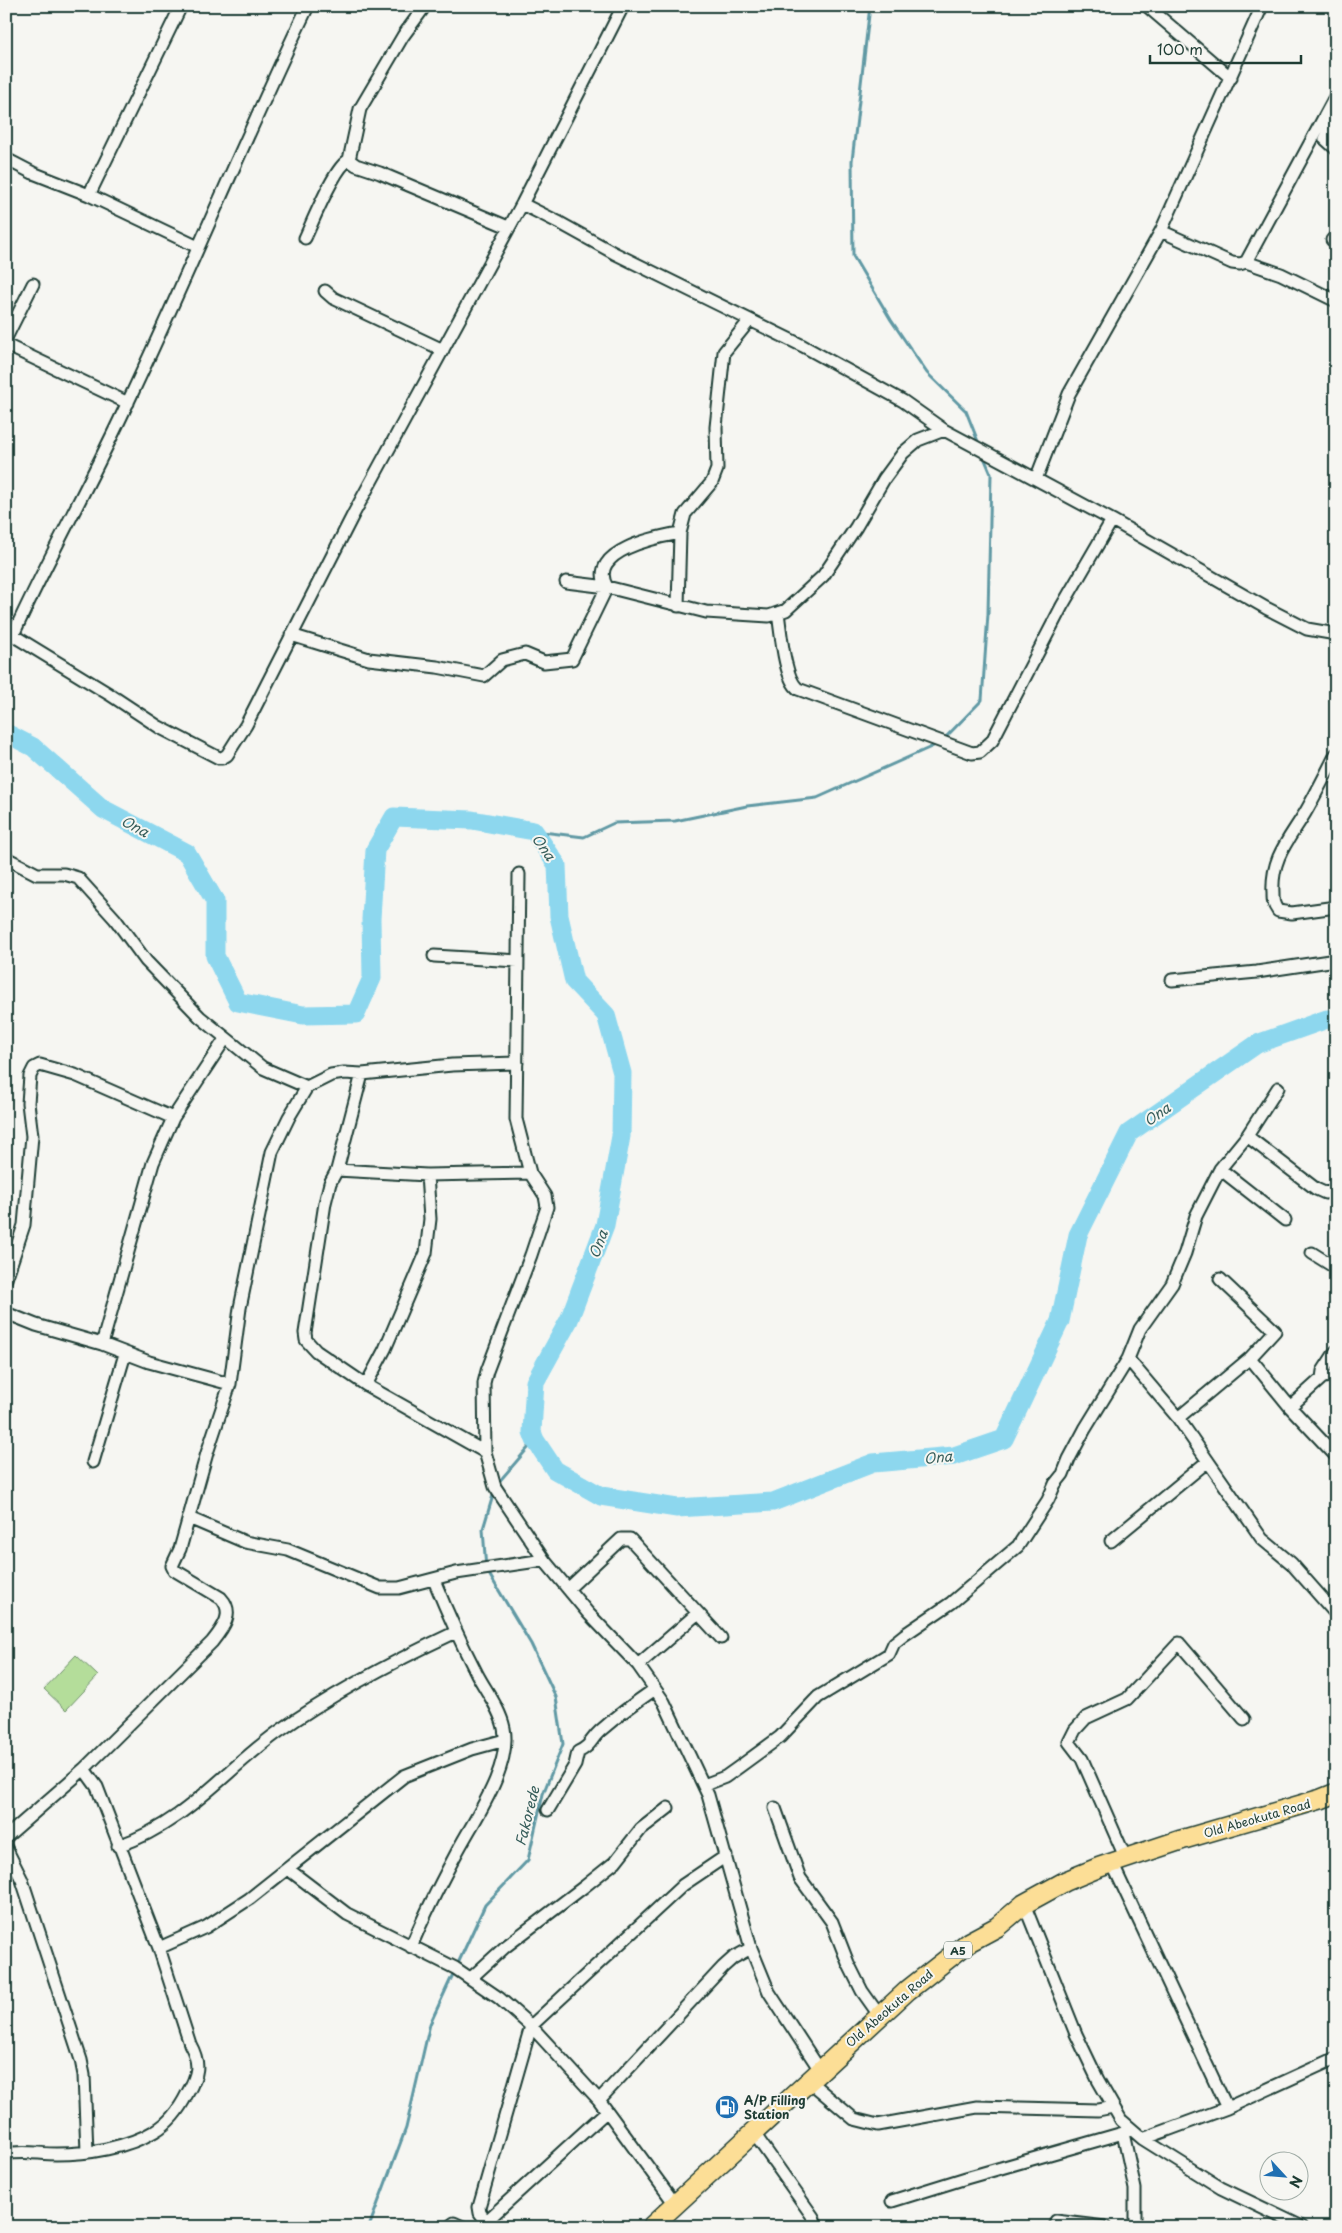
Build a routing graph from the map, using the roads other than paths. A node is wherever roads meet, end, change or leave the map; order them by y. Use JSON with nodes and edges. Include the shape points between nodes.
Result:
{"nodes":[{"id":1,"x":181,"y":6,"type":"edge"},
{"id":2,"x":308,"y":6,"type":"edge"},
{"id":3,"x":425,"y":6,"type":"edge"},
{"id":4,"x":623,"y":6,"type":"edge"},
{"id":5,"x":1147,"y":6,"type":"edge"},
{"id":6,"x":1262,"y":6,"type":"edge"},
{"id":7,"x":1231,"y":78,"type":"junction"},
{"id":8,"x":1336,"y":95,"type":"edge"},
{"id":9,"x":1336,"y":116,"type":"edge"},
{"id":10,"x":1336,"y":149,"type":"edge"},
{"id":11,"x":6,"y":158,"type":"edge"},
{"id":12,"x":349,"y":160,"type":"junction"},
{"id":13,"x":89,"y":195,"type":"junction"},
{"id":14,"x":522,"y":204,"type":"junction"},
{"id":15,"x":508,"y":227,"type":"junction"},
{"id":16,"x":1161,"y":231,"type":"junction"},
{"id":17,"x":306,"y":238,"type":"dead end"},
{"id":18,"x":198,"y":247,"type":"junction"},
{"id":19,"x":1246,"y":262,"type":"junction"},
{"id":20,"x":33,"y":284,"type":"dead end"},
{"id":21,"x":325,"y":291,"type":"dead end"},
{"id":22,"x":1336,"y":302,"type":"edge"},
{"id":23,"x":750,"y":320,"type":"junction"},
{"id":24,"x":6,"y":338,"type":"edge"},
{"id":25,"x":6,"y":345,"type":"edge"},
{"id":26,"x":443,"y":350,"type":"junction"},
{"id":27,"x":128,"y":403,"type":"junction"},
{"id":28,"x":944,"y":430,"type":"junction"},
{"id":29,"x":1036,"y":479,"type":"junction"},
{"id":30,"x":1112,"y":520,"type":"junction"},
{"id":31,"x":680,"y":533,"type":"junction"},
{"id":32,"x":566,"y":582,"type":"dead end"},
{"id":33,"x":607,"y":587,"type":"junction"},
{"id":34,"x":678,"y":606,"type":"junction"},
{"id":35,"x":778,"y":613,"type":"junction"},
{"id":36,"x":9,"y":633,"type":"edge"},
{"id":37,"x":291,"y":635,"type":"junction"},
{"id":38,"x":1335,"y":635,"type":"edge"},
{"id":39,"x":1336,"y":754,"type":"edge"},
{"id":40,"x":6,"y":858,"type":"edge"},
{"id":41,"x":520,"y":874,"type":"dead end"},
{"id":42,"x":1336,"y":906,"type":"edge"},
{"id":43,"x":434,"y":956,"type":"dead end"},
{"id":44,"x":518,"y":960,"type":"junction"},
{"id":45,"x":1336,"y":960,"type":"edge"},
{"id":46,"x":1172,"y":980,"type":"dead end"},
{"id":47,"x":225,"y":1039,"type":"junction"},
{"id":48,"x":517,"y":1063,"type":"junction"},
{"id":49,"x":362,"y":1074,"type":"junction"},
{"id":50,"x":306,"y":1087,"type":"junction"},
{"id":51,"x":1278,"y":1088,"type":"dead end"},
{"id":52,"x":174,"y":1118,"type":"junction"},
{"id":53,"x":1247,"y":1136,"type":"junction"},
{"id":54,"x":1220,"y":1169,"type":"junction"},
{"id":55,"x":337,"y":1170,"type":"junction"},
{"id":56,"x":530,"y":1173,"type":"junction"},
{"id":57,"x":427,"y":1175,"type":"junction"},
{"id":58,"x":1336,"y":1186,"type":"edge"},
{"id":59,"x":1285,"y":1220,"type":"dead end"},
{"id":60,"x":1312,"y":1252,"type":"dead end"},
{"id":61,"x":1336,"y":1268,"type":"edge"},
{"id":62,"x":6,"y":1279,"type":"edge"},
{"id":63,"x":1220,"y":1279,"type":"dead end"},
{"id":64,"x":6,"y":1313,"type":"edge"},
{"id":65,"x":102,"y":1344,"type":"junction"},
{"id":66,"x":1336,"y":1351,"type":"edge"},
{"id":67,"x":125,"y":1354,"type":"junction"},
{"id":68,"x":1128,"y":1358,"type":"junction"},
{"id":69,"x":1250,"y":1358,"type":"junction"},
{"id":70,"x":1322,"y":1378,"type":"junction"},
{"id":71,"x":1336,"y":1379,"type":"edge"},
{"id":72,"x":230,"y":1384,"type":"junction"},
{"id":73,"x":366,"y":1385,"type":"junction"},
{"id":74,"x":1290,"y":1408,"type":"junction"},
{"id":75,"x":1178,"y":1418,"type":"junction"},
{"id":76,"x":485,"y":1452,"type":"junction"},
{"id":77,"x":1336,"y":1456,"type":"edge"},
{"id":78,"x":1208,"y":1460,"type":"junction"},
{"id":79,"x":93,"y":1462,"type":"dead end"},
{"id":80,"x":190,"y":1518,"type":"junction"},
{"id":81,"x":1111,"y":1541,"type":"dead end"},
{"id":82,"x":544,"y":1560,"type":"junction"},
{"id":83,"x":434,"y":1580,"type":"junction"},
{"id":84,"x":568,"y":1589,"type":"junction"},
{"id":85,"x":698,"y":1613,"type":"junction"},
{"id":86,"x":1336,"y":1614,"type":"edge"},
{"id":87,"x":456,"y":1632,"type":"junction"},
{"id":88,"x":721,"y":1638,"type":"dead end"},
{"id":89,"x":638,"y":1665,"type":"junction"},
{"id":90,"x":654,"y":1689,"type":"junction"},
{"id":91,"x":1244,"y":1719,"type":"dead end"},
{"id":92,"x":505,"y":1740,"type":"junction"},
{"id":93,"x":84,"y":1769,"type":"junction"},
{"id":94,"x":704,"y":1785,"type":"junction"},
{"id":95,"x":1336,"y":1793,"type":"edge"},
{"id":96,"x":668,"y":1808,"type":"dead end"},
{"id":97,"x":775,"y":1808,"type":"dead end"},
{"id":98,"x":548,"y":1810,"type":"dead end"},
{"id":99,"x":6,"y":1838,"type":"edge"},
{"id":100,"x":118,"y":1846,"type":"junction"},
{"id":101,"x":6,"y":1848,"type":"edge"},
{"id":102,"x":726,"y":1856,"type":"junction"},
{"id":103,"x":1119,"y":1861,"type":"junction"},
{"id":104,"x":288,"y":1869,"type":"junction"},
{"id":105,"x":1024,"y":1904,"type":"junction"},
{"id":106,"x":411,"y":1947,"type":"junction"},
{"id":107,"x":159,"y":1948,"type":"junction"},
{"id":108,"x":752,"y":1948,"type":"junction"},
{"id":109,"x":471,"y":1978,"type":"junction"},
{"id":110,"x":879,"y":2016,"type":"junction"},
{"id":111,"x":531,"y":2026,"type":"junction"},
{"id":112,"x":1336,"y":2058,"type":"edge"},
{"id":113,"x":815,"y":2075,"type":"junction"},
{"id":114,"x":599,"y":2100,"type":"junction"},
{"id":115,"x":1113,"y":2107,"type":"junction"},
{"id":116,"x":1227,"y":2108,"type":"junction"},
{"id":117,"x":606,"y":2111,"type":"junction"},
{"id":118,"x":1127,"y":2131,"type":"junction"},
{"id":119,"x":753,"y":2132,"type":"junction"},
{"id":120,"x":1143,"y":2139,"type":"junction"},
{"id":121,"x":87,"y":2152,"type":"junction"},
{"id":122,"x":6,"y":2154,"type":"edge"},
{"id":123,"x":892,"y":2201,"type":"dead end"},
{"id":124,"x":675,"y":2204,"type":"junction"},
{"id":125,"x":1056,"y":2221,"type":"dead end"},
{"id":126,"x":483,"y":2224,"type":"edge"},
{"id":127,"x":449,"y":2227,"type":"edge"},
{"id":128,"x":463,"y":2227,"type":"edge"},
{"id":129,"x":651,"y":2227,"type":"edge"},
{"id":130,"x":817,"y":2227,"type":"edge"},
{"id":131,"x":1105,"y":2227,"type":"edge"},
{"id":132,"x":1135,"y":2227,"type":"edge"},
{"id":133,"x":1302,"y":2227,"type":"edge"}],
"edges":[{"from":1,"to":13,"type":"street"},
{"from":2,"to":18,"type":"street","via":[[258,109]]},
{"from":3,"to":12,"type":"street","via":[[403,36],[360,109]]},
{"from":4,"to":14,"type":"street"},
{"from":5,"to":7,"type":"street"},
{"from":6,"to":7,"type":"street"},
{"from":7,"to":16,"type":"street"},
{"from":8,"to":19,"type":"street"},
{"from":9,"to":10,"type":"street","via":[[1325,139]]},
{"from":11,"to":13,"type":"street","via":[[33,173]]},
{"from":12,"to":15,"type":"street"},
{"from":12,"to":17,"type":"street","via":[[343,163],[336,175]]},
{"from":13,"to":18,"type":"street"},
{"from":14,"to":15,"type":"street"},
{"from":14,"to":23,"type":"street"},
{"from":15,"to":26,"type":"street"},
{"from":16,"to":19,"type":"street","via":[[1232,263]]},
{"from":16,"to":29,"type":"street","via":[[1069,394]]},
{"from":18,"to":27,"type":"street"},
{"from":19,"to":22,"type":"street","via":[[1281,274]]},
{"from":20,"to":24,"type":"street"},
{"from":21,"to":26,"type":"street","via":[[333,298]]},
{"from":23,"to":28,"type":"street","via":[[903,401]]},
{"from":23,"to":31,"type":"street","via":[[724,352],[722,360],[714,479],[685,514]]},
{"from":25,"to":27,"type":"street"},
{"from":26,"to":37,"type":"street"},
{"from":27,"to":36,"type":"street"},
{"from":28,"to":29,"type":"street"},
{"from":28,"to":35,"type":"street","via":[[918,440],[903,453],[823,576],[786,610]]},
{"from":29,"to":30,"type":"street"},
{"from":30,"to":35,"type":"street","via":[[1062,606],[992,741],[980,752],[972,753],[941,743],[796,687],[789,674]]},
{"from":30,"to":38,"type":"street","via":[[1307,629]]},
{"from":31,"to":33,"type":"street","via":[[639,542],[616,556],[602,572]]},
{"from":31,"to":34,"type":"street"},
{"from":32,"to":33,"type":"street"},
{"from":33,"to":34,"type":"street"},
{"from":33,"to":37,"type":"street","via":[[572,659],[544,662],[525,654],[502,660],[484,676],[437,666],[369,659]]},
{"from":34,"to":35,"type":"street","via":[[745,616]]},
{"from":36,"to":37,"type":"street","via":[[159,727],[222,758],[246,725]]},
{"from":39,"to":42,"type":"street","via":[[1306,812],[1282,847],[1272,884],[1273,904],[1278,911],[1292,913]]},
{"from":40,"to":47,"type":"street","via":[[37,874],[64,874],[78,878],[159,975]]},
{"from":41,"to":44,"type":"street"},
{"from":43,"to":44,"type":"street"},
{"from":44,"to":48,"type":"street"},
{"from":45,"to":46,"type":"street"},
{"from":47,"to":50,"type":"street","via":[[272,1074]]},
{"from":47,"to":52,"type":"street"},
{"from":48,"to":49,"type":"street"},
{"from":48,"to":56,"type":"street","via":[[516,1119]]},
{"from":49,"to":50,"type":"street","via":[[331,1075]]},
{"from":49,"to":55,"type":"street"},
{"from":50,"to":72,"type":"street","via":[[272,1152],[240,1308]]},
{"from":51,"to":53,"type":"street"},
{"from":52,"to":62,"type":"street","via":[[75,1076],[40,1065],[34,1068],[30,1076],[28,1104],[32,1136],[24,1225]]},
{"from":52,"to":65,"type":"street","via":[[150,1171]]},
{"from":53,"to":54,"type":"street"},
{"from":53,"to":58,"type":"street","via":[[1316,1189],[1325,1193]]},
{"from":54,"to":59,"type":"street"},
{"from":54,"to":68,"type":"street","via":[[1196,1216],[1186,1253],[1172,1284],[1140,1329]]},
{"from":55,"to":57,"type":"street"},
{"from":55,"to":73,"type":"street","via":[[330,1183],[304,1333],[316,1351]]},
{"from":56,"to":57,"type":"street"},
{"from":56,"to":76,"type":"street","via":[[545,1196],[546,1207],[532,1255],[484,1383]]},
{"from":57,"to":73,"type":"street","via":[[430,1219],[426,1253]]},
{"from":60,"to":61,"type":"street"},
{"from":63,"to":69,"type":"street","via":[[1275,1331]]},
{"from":64,"to":65,"type":"street"},
{"from":65,"to":67,"type":"street"},
{"from":66,"to":70,"type":"street","via":[[1322,1371]]},
{"from":67,"to":72,"type":"street"},
{"from":67,"to":79,"type":"street"},
{"from":68,"to":75,"type":"street"},
{"from":68,"to":94,"type":"street","via":[[1048,1500],[1018,1546],[951,1603],[894,1643],[889,1654],[818,1697],[780,1737],[725,1776]]},
{"from":69,"to":74,"type":"street"},
{"from":69,"to":75,"type":"street"},
{"from":70,"to":71,"type":"street"},
{"from":70,"to":74,"type":"street"},
{"from":72,"to":80,"type":"street"},
{"from":73,"to":76,"type":"street"},
{"from":74,"to":77,"type":"street"},
{"from":75,"to":78,"type":"street"},
{"from":76,"to":82,"type":"street","via":[[495,1487]]},
{"from":78,"to":81,"type":"street"},
{"from":78,"to":86,"type":"street","via":[[1262,1539],[1291,1563]]},
{"from":80,"to":83,"type":"street","via":[[245,1542],[288,1550],[380,1588],[400,1588]]},
{"from":80,"to":93,"type":"street","via":[[172,1566],[221,1598],[226,1604],[227,1619],[212,1642]]},
{"from":82,"to":83,"type":"street","via":[[456,1573]]},
{"from":82,"to":84,"type":"street"},
{"from":83,"to":87,"type":"street"},
{"from":84,"to":85,"type":"street","via":[[625,1538],[630,1539]]},
{"from":84,"to":89,"type":"street"},
{"from":85,"to":88,"type":"street"},
{"from":85,"to":89,"type":"street"},
{"from":87,"to":92,"type":"street","via":[[498,1713]]},
{"from":87,"to":100,"type":"street","via":[[404,1656],[329,1698],[277,1733],[169,1822]]},
{"from":89,"to":90,"type":"street"},
{"from":90,"to":94,"type":"street","via":[[664,1702]]},
{"from":90,"to":98,"type":"street","via":[[578,1752],[575,1765]]},
{"from":91,"to":103,"type":"street","via":[[1180,1643],[1128,1699],[1086,1718],[1075,1730],[1069,1742],[1082,1759]]},
{"from":92,"to":104,"type":"street","via":[[472,1749],[404,1776]]},
{"from":92,"to":106,"type":"street","via":[[495,1780],[481,1812],[457,1852]]},
{"from":93,"to":99,"type":"street"},
{"from":93,"to":100,"type":"street","via":[[97,1787]]},
{"from":94,"to":102,"type":"street"},
{"from":95,"to":103,"type":"highway","name":"Old Abeokuta Road","number":"A5"},
{"from":96,"to":109,"type":"street","via":[[641,1829],[614,1862],[505,1947]]},
{"from":97,"to":110,"type":"street","via":[[800,1878],[832,1922],[848,1963]]},
{"from":100,"to":107,"type":"street"},
{"from":101,"to":121,"type":"street","via":[[22,1880],[81,2060]]},
{"from":102,"to":108,"type":"street"},
{"from":102,"to":111,"type":"street","via":[[682,1885]]},
{"from":103,"to":105,"type":"highway","name":"Old Abeokuta Road","number":"A5","via":[[1066,1881]]},
{"from":103,"to":116,"type":"street"},
{"from":104,"to":106,"type":"street","via":[[347,1914]]},
{"from":104,"to":107,"type":"street","via":[[214,1922]]},
{"from":105,"to":110,"type":"highway","name":"Old Abeokuta Road","number":"A5","via":[[997,1927],[959,1949]]},
{"from":105,"to":115,"type":"street","via":[[1076,2034]]},
{"from":106,"to":109,"type":"street"},
{"from":107,"to":121,"type":"street","via":[[190,2044],[197,2056],[193,2083],[170,2120],[156,2131]]},
{"from":108,"to":113,"type":"street","via":[[774,2003]]},
{"from":108,"to":114,"type":"street","via":[[733,1958]]},
{"from":109,"to":111,"type":"street"},
{"from":110,"to":113,"type":"highway","name":"Old Abeokuta Road","number":"A5"},
{"from":111,"to":114,"type":"street"},
{"from":111,"to":126,"type":"street","via":[[479,2207]]},
{"from":112,"to":116,"type":"street"},
{"from":113,"to":115,"type":"street","via":[[854,2119],[878,2125],[977,2107],[1098,2110]]},
{"from":113,"to":119,"type":"highway","name":"Old Abeokuta Road","number":"A5"},
{"from":114,"to":117,"type":"street"},
{"from":115,"to":118,"type":"street"},
{"from":116,"to":120,"type":"street"},
{"from":117,"to":124,"type":"street"},
{"from":117,"to":126,"type":"street"},
{"from":118,"to":120,"type":"street"},
{"from":118,"to":123,"type":"street"},
{"from":118,"to":132,"type":"street","via":[[1135,2189]]},
{"from":119,"to":124,"type":"highway","name":"Old Abeokuta Road","number":"A5"},
{"from":119,"to":130,"type":"street"},
{"from":120,"to":133,"type":"street","via":[[1221,2188]]},
{"from":121,"to":122,"type":"street"},
{"from":124,"to":129,"type":"highway","name":"Old Abeokuta Road","number":"A5"},
{"from":125,"to":131,"type":"street"},
{"from":127,"to":128,"type":"street","via":[[454,2223]]}]}
